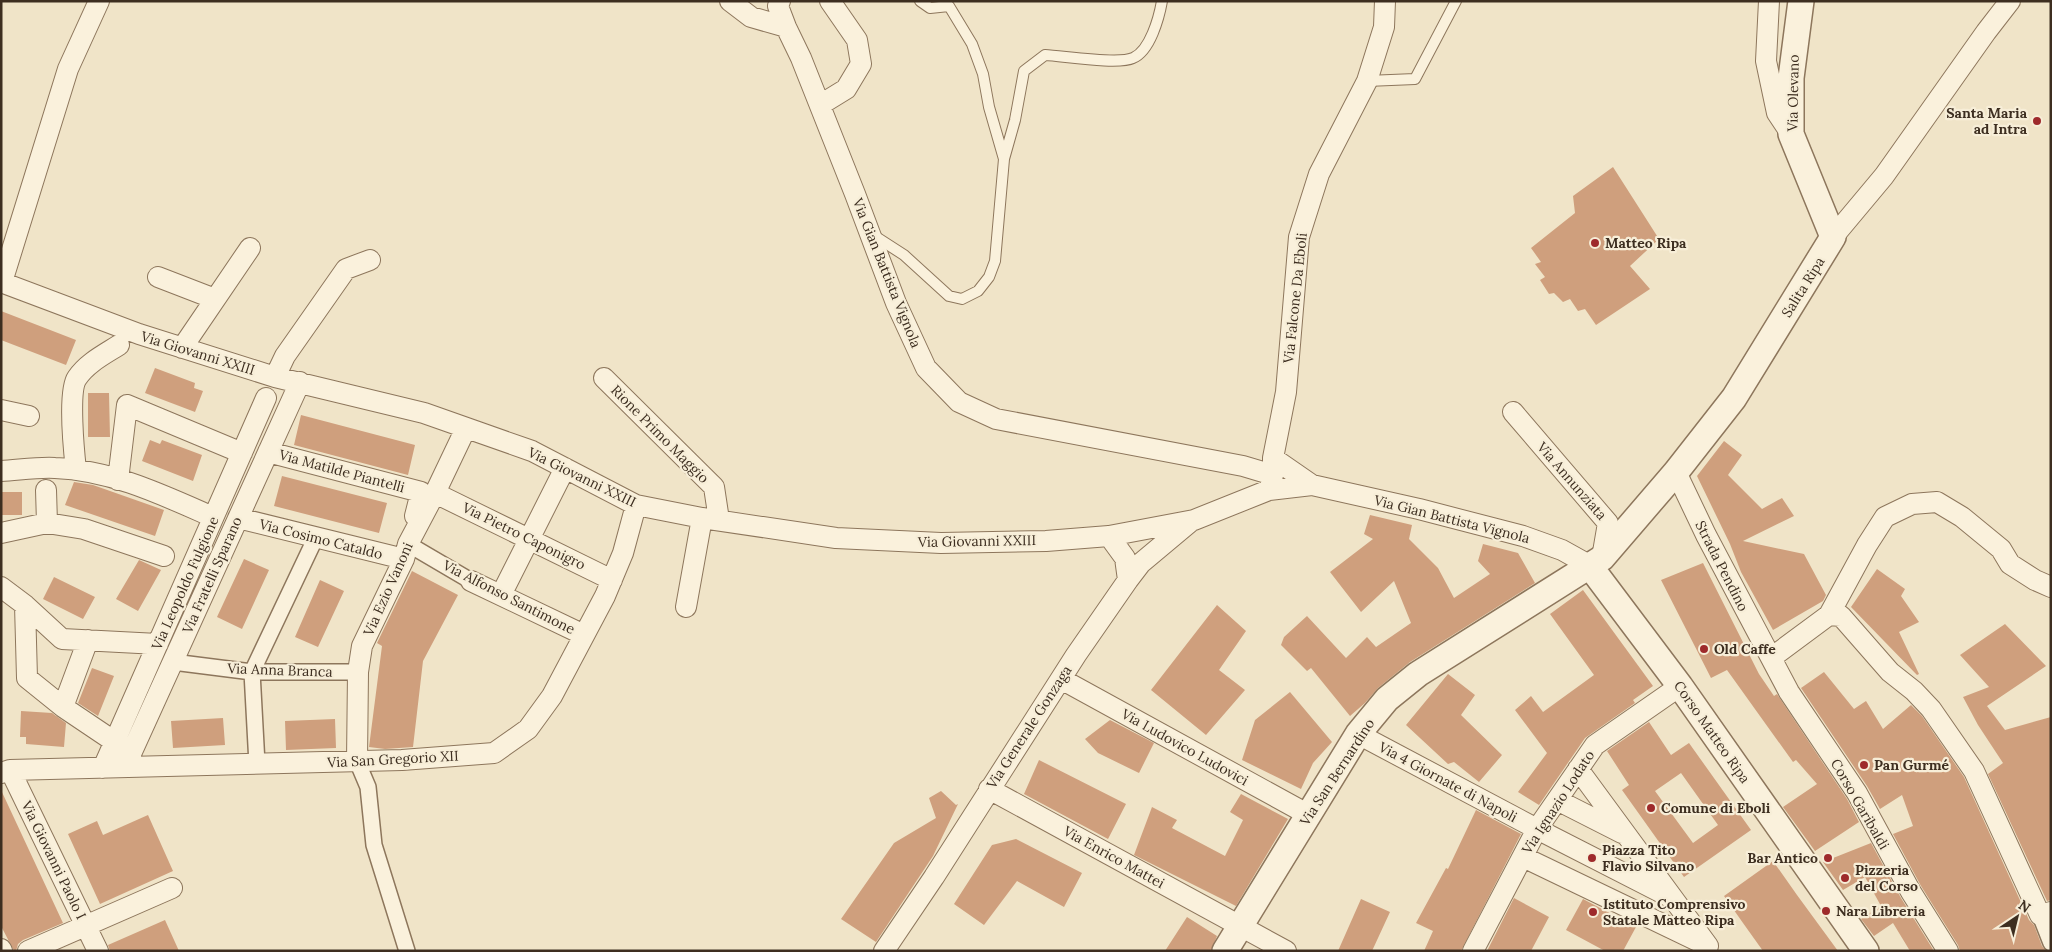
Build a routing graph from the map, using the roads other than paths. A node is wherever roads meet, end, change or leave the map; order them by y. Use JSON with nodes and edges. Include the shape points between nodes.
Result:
{"nodes":[{"id":1,"x":99,"y":1,"type":"edge"},
{"id":2,"x":730,"y":1,"type":"edge"},
{"id":3,"x":780,"y":1,"type":"edge"},
{"id":4,"x":830,"y":1,"type":"edge"},
{"id":5,"x":920,"y":1,"type":"edge"},
{"id":6,"x":1162,"y":1,"type":"edge"},
{"id":7,"x":1385,"y":1,"type":"edge"},
{"id":8,"x":1456,"y":1,"type":"edge"},
{"id":9,"x":1768,"y":1,"type":"edge"},
{"id":10,"x":1801,"y":1,"type":"edge"},
{"id":11,"x":2010,"y":1,"type":"edge"},
{"id":12,"x":950,"y":4,"type":"edge"},
{"id":13,"x":786,"y":27,"type":"junction"},
{"id":14,"x":1367,"y":81,"type":"junction"},
{"id":15,"x":820,"y":105,"type":"junction"},
{"id":16,"x":1791,"y":134,"type":"junction"},
{"id":17,"x":1004,"y":159,"type":"junction"},
{"id":18,"x":870,"y":232,"type":"junction"},
{"id":19,"x":1833,"y":238,"type":"junction"},
{"id":20,"x":250,"y":248,"type":"dead end"},
{"id":21,"x":370,"y":260,"type":"dead end"},
{"id":22,"x":158,"y":276,"type":"dead end"},
{"id":23,"x":2,"y":282,"type":"edge"},
{"id":24,"x":215,"y":299,"type":"junction"},
{"id":25,"x":120,"y":345,"type":"dead end"},
{"id":26,"x":182,"y":348,"type":"junction"},
{"id":27,"x":275,"y":377,"type":"junction"},
{"id":28,"x":604,"y":378,"type":"dead end"},
{"id":29,"x":300,"y":382,"type":"junction"},
{"id":30,"x":266,"y":398,"type":"dead end"},
{"id":31,"x":1,"y":410,"type":"edge"},
{"id":32,"x":1513,"y":412,"type":"dead end"},
{"id":33,"x":29,"y":416,"type":"dead end"},
{"id":34,"x":466,"y":428,"type":"junction"},
{"id":35,"x":268,"y":452,"type":"junction"},
{"id":36,"x":242,"y":453,"type":"junction"},
{"id":37,"x":565,"y":468,"type":"junction"},
{"id":38,"x":76,"y":470,"type":"junction"},
{"id":39,"x":1,"y":471,"type":"edge"},
{"id":40,"x":1676,"y":472,"type":"junction"},
{"id":41,"x":1271,"y":474,"type":"junction"},
{"id":42,"x":118,"y":480,"type":"junction"},
{"id":43,"x":1312,"y":484,"type":"junction"},
{"id":44,"x":46,"y":490,"type":"dead end"},
{"id":45,"x":436,"y":493,"type":"junction"},
{"id":46,"x":636,"y":505,"type":"junction"},
{"id":47,"x":214,"y":517,"type":"junction"},
{"id":48,"x":238,"y":518,"type":"junction"},
{"id":49,"x":711,"y":519,"type":"junction"},
{"id":50,"x":1194,"y":520,"type":"junction"},
{"id":51,"x":47,"y":523,"type":"junction"},
{"id":52,"x":1,"y":533,"type":"edge"},
{"id":53,"x":1130,"y":533,"type":"junction"},
{"id":54,"x":1109,"y":536,"type":"junction"},
{"id":55,"x":316,"y":537,"type":"junction"},
{"id":56,"x":529,"y":539,"type":"junction"},
{"id":57,"x":1156,"y":550,"type":"junction"},
{"id":58,"x":406,"y":551,"type":"junction"},
{"id":59,"x":164,"y":556,"type":"dead end"},
{"id":60,"x":1595,"y":562,"type":"junction"},
{"id":61,"x":612,"y":580,"type":"junction"},
{"id":62,"x":470,"y":581,"type":"joint"},
{"id":63,"x":1,"y":587,"type":"edge"},
{"id":64,"x":2051,"y":587,"type":"edge"},
{"id":65,"x":1126,"y":593,"type":"junction"},
{"id":66,"x":501,"y":595,"type":"junction"},
{"id":67,"x":25,"y":605,"type":"junction"},
{"id":68,"x":686,"y":607,"type":"dead end"},
{"id":69,"x":1829,"y":616,"type":"junction"},
{"id":70,"x":584,"y":635,"type":"junction"},
{"id":71,"x":88,"y":640,"type":"junction"},
{"id":72,"x":158,"y":644,"type":"junction"},
{"id":73,"x":1771,"y":658,"type":"junction"},
{"id":74,"x":173,"y":662,"type":"junction"},
{"id":75,"x":252,"y":672,"type":"junction"},
{"id":76,"x":358,"y":672,"type":"junction"},
{"id":77,"x":1061,"y":678,"type":"junction"},
{"id":78,"x":1680,"y":686,"type":"junction"},
{"id":79,"x":62,"y":707,"type":"junction"},
{"id":80,"x":1358,"y":734,"type":"junction"},
{"id":81,"x":115,"y":742,"type":"junction"},
{"id":82,"x":357,"y":761,"type":"junction"},
{"id":83,"x":257,"y":764,"type":"junction"},
{"id":84,"x":125,"y":767,"type":"junction"},
{"id":85,"x":103,"y":768,"type":"junction"},
{"id":86,"x":1578,"y":769,"type":"junction"},
{"id":87,"x":6,"y":772,"type":"edge"},
{"id":88,"x":989,"y":789,"type":"junction"},
{"id":89,"x":1557,"y":800,"type":"junction"},
{"id":90,"x":1309,"y":815,"type":"junction"},
{"id":91,"x":1537,"y":829,"type":"junction"},
{"id":92,"x":1626,"y":835,"type":"junction"},
{"id":93,"x":1523,"y":857,"type":"junction"},
{"id":94,"x":172,"y":888,"type":"dead end"},
{"id":95,"x":1672,"y":898,"type":"junction"},
{"id":96,"x":2045,"y":913,"type":"edge"},
{"id":97,"x":86,"y":924,"type":"junction"},
{"id":98,"x":1240,"y":925,"type":"junction"},
{"id":99,"x":2051,"y":943,"type":"edge"},
{"id":100,"x":1709,"y":949,"type":"edge"},
{"id":101,"x":28,"y":951,"type":"edge"},
{"id":102,"x":98,"y":951,"type":"edge"},
{"id":103,"x":407,"y":951,"type":"edge"},
{"id":104,"x":884,"y":951,"type":"edge"},
{"id":105,"x":1225,"y":951,"type":"edge"},
{"id":106,"x":1286,"y":951,"type":"edge"},
{"id":107,"x":1473,"y":951,"type":"edge"},
{"id":108,"x":1866,"y":951,"type":"edge"},
{"id":109,"x":1948,"y":951,"type":"edge"}],
"edges":[{"from":1,"to":23,"type":"street","via":[[68,69]]},
{"from":2,"to":13,"type":"street","via":[[752,17]]},
{"from":3,"to":13,"type":"street","via":[[778,6]]},
{"from":4,"to":15,"type":"street","via":[[857,40],[861,64],[846,89]]},
{"from":5,"to":12,"type":"lane","via":[[930,8]]},
{"from":6,"to":17,"type":"lane","via":[[1156,26],[1146,45],[1134,58],[1113,61],[1045,55],[1024,70]]},
{"from":7,"to":14,"type":"street","name":"Via Falcone Da Eboli","via":[[1384,27]]},
{"from":8,"to":14,"type":"lane","via":[[1415,79]]},
{"from":9,"to":16,"type":"street","via":[[1766,61],[1777,112]]},
{"from":10,"to":16,"type":"street","name":"Via Olevano","via":[[1791,78]]},
{"from":11,"to":19,"type":"street","name":"Salita Ripa","via":[[1884,176]]},
{"from":12,"to":17,"type":"lane","via":[[980,66]]},
{"from":13,"to":15,"type":"street","name":"Via Gian Battista Vignola"},
{"from":14,"to":41,"type":"street","name":"Via Falcone Da Eboli","via":[[1319,174],[1299,237],[1286,392]]},
{"from":15,"to":18,"type":"street","name":"Via Gian Battista Vignola"},
{"from":16,"to":19,"type":"street","name":"Via Olevano"},
{"from":17,"to":18,"type":"lane","via":[[995,261],[989,278],[978,292],[962,298],[949,296],[904,254]]},
{"from":18,"to":41,"type":"street","name":"Via Gian Battista Vignola","via":[[896,303],[926,368],[959,402],[996,419]]},
{"from":19,"to":40,"type":"street","name":"Salita Ripa","via":[[1734,398]]},
{"from":20,"to":24,"type":"street"},
{"from":21,"to":27,"type":"street","via":[[346,269]]},
{"from":22,"to":24,"type":"street"},
{"from":23,"to":26,"type":"street","name":"Via Giovanni XXIII"},
{"from":24,"to":26,"type":"street"},
{"from":25,"to":38,"type":"street","via":[[97,358],[76,379],[72,400]]},
{"from":26,"to":27,"type":"street","name":"Via Giovanni XXIII"},
{"from":27,"to":29,"type":"street","name":"Via Giovanni XXIII"},
{"from":28,"to":49,"type":"street","name":"Rione Primo Maggio","via":[[714,487]]},
{"from":29,"to":34,"type":"street","name":"Via Giovanni XXIII","via":[[424,413]]},
{"from":29,"to":35,"type":"street","name":"Via Fratelli Sparano"},
{"from":30,"to":36,"type":"street","name":"Via Leopoldo Fulgione"},
{"from":31,"to":33,"type":"street"},
{"from":32,"to":60,"type":"street","name":"Via Annunziata","via":[[1608,523]]},
{"from":34,"to":37,"type":"street","name":"Via Giovanni XXIII","via":[[532,451]]},
{"from":34,"to":45,"type":"street","name":"Via Ezio Vanoni"},
{"from":35,"to":48,"type":"street","name":"Via Fratelli Sparano"},
{"from":35,"to":58,"type":"street","name":"Via Matilde Piantelli","via":[[421,492]]},
{"from":36,"to":42,"type":"street","via":[[128,405]]},
{"from":36,"to":47,"type":"street","name":"Via Leopoldo Fulgione"},
{"from":37,"to":46,"type":"street","name":"Via Giovanni XXIII"},
{"from":37,"to":56,"type":"street"},
{"from":38,"to":39,"type":"street"},
{"from":38,"to":42,"type":"street"},
{"from":40,"to":60,"type":"street","name":"Salita Ripa"},
{"from":40,"to":73,"type":"street","name":"Strada Pendino"},
{"from":41,"to":43,"type":"street","name":"Via Gian Battista Vignola"},
{"from":41,"to":43,"type":"street","name":"Via Gian Battista Vignola"},
{"from":41,"to":50,"type":"street","name":"Via Giovanni XXIII"},
{"from":42,"to":47,"type":"street","via":[[149,489]]},
{"from":43,"to":60,"type":"street","name":"Via Gian Battista Vignola","via":[[1523,536]]},
{"from":44,"to":51,"type":"street"},
{"from":45,"to":56,"type":"street","name":"Via Pietro Caponigro"},
{"from":45,"to":58,"type":"street","name":"Via Ezio Vanoni"},
{"from":46,"to":49,"type":"street","name":"Via Giovanni XXIII"},
{"from":46,"to":61,"type":"street","name":"Via San Gregorio XII"},
{"from":47,"to":72,"type":"street","name":"Via Leopoldo Fulgione"},
{"from":48,"to":55,"type":"street","name":"Via Cosimo Cataldo"},
{"from":48,"to":74,"type":"street","name":"Via Fratelli Sparano"},
{"from":49,"to":54,"type":"street","name":"Via Giovanni XXIII","via":[[836,538],[931,543],[1046,541]]},
{"from":49,"to":68,"type":"street","name":"Rione Primo Maggio"},
{"from":50,"to":53,"type":"street","name":"Via Giovanni XXIII"},
{"from":50,"to":57,"type":"street","name":"Via Generale Gonzaga"},
{"from":51,"to":52,"type":"street"},
{"from":51,"to":59,"type":"street","via":[[84,529]]},
{"from":53,"to":54,"type":"street","name":"Via Giovanni XXIII"},
{"from":53,"to":57,"type":"street"},
{"from":54,"to":65,"type":"street","via":[[1125,558]]},
{"from":55,"to":58,"type":"street","name":"Via Cosimo Cataldo"},
{"from":55,"to":75,"type":"street"},
{"from":56,"to":61,"type":"street","name":"Via Pietro Caponigro"},
{"from":56,"to":66,"type":"street"},
{"from":57,"to":65,"type":"street","name":"Via Generale Gonzaga","via":[[1140,563]]},
{"from":58,"to":62,"type":"street","name":"Via Alfonso Santimone"},
{"from":58,"to":76,"type":"street","name":"Via Ezio Vanoni","via":[[362,646]]},
{"from":60,"to":78,"type":"street","name":"Corso Matteo Ripa"},
{"from":60,"to":80,"type":"street","name":"Via San Bernardino","via":[[1418,674],[1387,699]]},
{"from":61,"to":70,"type":"street","name":"Via San Gregorio XII"},
{"from":62,"to":66,"type":"street","name":"Via Alfonso Santimone"},
{"from":63,"to":67,"type":"street"},
{"from":64,"to":69,"type":"street","via":[[2010,564],[2002,549],[1937,502],[1912,504],[1886,517]]},
{"from":65,"to":77,"type":"street","name":"Via Generale Gonzaga"},
{"from":66,"to":70,"type":"street","name":"Via Alfonso Santimone"},
{"from":67,"to":71,"type":"street","via":[[62,638]]},
{"from":67,"to":79,"type":"street","via":[[27,678]]},
{"from":69,"to":73,"type":"street"},
{"from":69,"to":96,"type":"street","via":[[1841,616],[1890,672],[1931,709],[1974,771]]},
{"from":70,"to":82,"type":"street","name":"Via San Gregorio XII","via":[[552,696],[528,729],[494,753]]},
{"from":71,"to":72,"type":"street"},
{"from":71,"to":79,"type":"street"},
{"from":72,"to":81,"type":"street","name":"Via Leopoldo Fulgione"},
{"from":73,"to":109,"type":"street","name":"Corso Garibaldi","via":[[1789,692],[1857,793],[1911,892]]},
{"from":74,"to":75,"type":"street","name":"Via Anna Branca"},
{"from":74,"to":84,"type":"street","name":"Via Fratelli Sparano"},
{"from":75,"to":76,"type":"street","name":"Via Anna Branca"},
{"from":75,"to":83,"type":"street"},
{"from":76,"to":82,"type":"street","name":"Via Ezio Vanoni"},
{"from":77,"to":88,"type":"street","name":"Via Generale Gonzaga"},
{"from":77,"to":90,"type":"street","name":"Via Ludovico Ludovici","via":[[1110,697]]},
{"from":78,"to":86,"type":"street","name":"Via Ignazio Lodato","via":[[1595,745]]},
{"from":78,"to":108,"type":"street","name":"Corso Matteo Ripa"},
{"from":79,"to":81,"type":"street"},
{"from":80,"to":90,"type":"street","name":"Via San Bernardino"},
{"from":80,"to":91,"type":"street","name":"Via 4 Giornate di Napoli"},
{"from":81,"to":85,"type":"street","name":"Via Leopoldo Fulgione"},
{"from":82,"to":83,"type":"street","name":"Via San Gregorio XII"},
{"from":82,"to":103,"type":"street","via":[[368,787],[374,845]]},
{"from":83,"to":84,"type":"street","name":"Via San Gregorio XII"},
{"from":84,"to":85,"type":"street","name":"Via San Gregorio XII"},
{"from":85,"to":87,"type":"street","name":"Via San Gregorio XII"},
{"from":86,"to":89,"type":"street","name":"Via Ignazio Lodato"},
{"from":86,"to":92,"type":"street"},
{"from":87,"to":97,"type":"street","name":"Via Giovanni Paolo I"},
{"from":88,"to":98,"type":"street","name":"Via Enrico Mattei"},
{"from":88,"to":104,"type":"street","name":"Via Generale Gonzaga"},
{"from":89,"to":91,"type":"street","name":"Via Ignazio Lodato"},
{"from":89,"to":92,"type":"street"},
{"from":90,"to":98,"type":"street","name":"Via San Bernardino"},
{"from":91,"to":93,"type":"street","name":"Via Ignazio Lodato"},
{"from":91,"to":95,"type":"street","name":"Via 4 Giornate di Napoli"},
{"from":92,"to":95,"type":"street"},
{"from":93,"to":100,"type":"street"},
{"from":93,"to":107,"type":"street","name":"Via Ignazio Lodato"},
{"from":94,"to":97,"type":"street"},
{"from":95,"to":100,"type":"street"},
{"from":96,"to":99,"type":"street"},
{"from":97,"to":101,"type":"street"},
{"from":97,"to":102,"type":"street","name":"Via Giovanni Paolo I"},
{"from":98,"to":105,"type":"street","name":"Via San Bernardino"},
{"from":98,"to":106,"type":"street","name":"Via Enrico Mattei"}]}
